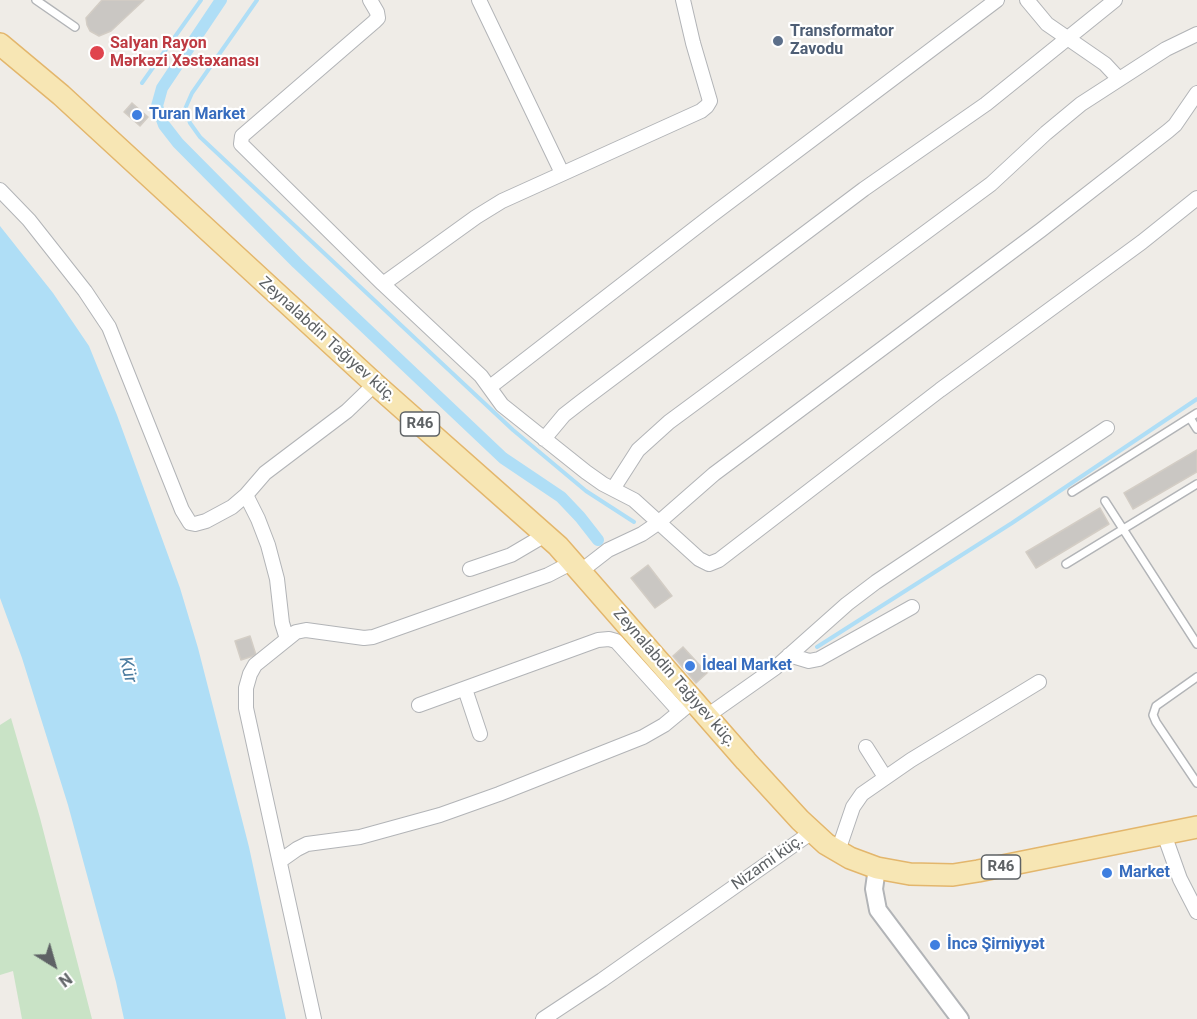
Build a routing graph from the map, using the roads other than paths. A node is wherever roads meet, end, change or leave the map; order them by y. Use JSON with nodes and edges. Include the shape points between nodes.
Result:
{"nodes":[{"id":1,"x":36,"y":0,"type":"edge"},
{"id":2,"x":370,"y":0,"type":"edge"},
{"id":3,"x":479,"y":0,"type":"edge"},
{"id":4,"x":683,"y":0,"type":"edge"},
{"id":5,"x":997,"y":0,"type":"edge"},
{"id":6,"x":1027,"y":0,"type":"edge"},
{"id":7,"x":1115,"y":0,"type":"edge"},
{"id":8,"x":75,"y":27,"type":"dead end"},
{"id":9,"x":1197,"y":34,"type":"edge"},
{"id":10,"x":1068,"y":38,"type":"junction"},
{"id":11,"x":0,"y":44,"type":"edge"},
{"id":12,"x":1119,"y":79,"type":"junction"},
{"id":13,"x":1197,"y":93,"type":"edge"},
{"id":14,"x":562,"y":173,"type":"junction"},
{"id":15,"x":0,"y":190,"type":"edge"},
{"id":16,"x":1197,"y":198,"type":"edge"},
{"id":17,"x":383,"y":284,"type":"junction"},
{"id":18,"x":375,"y":384,"type":"junction"},
{"id":19,"x":490,"y":387,"type":"junction"},
{"id":20,"x":1197,"y":413,"type":"edge"},
{"id":21,"x":1190,"y":418,"type":"junction"},
{"id":22,"x":1107,"y":428,"type":"dead end"},
{"id":23,"x":1197,"y":429,"type":"edge"},
{"id":24,"x":544,"y":439,"type":"junction"},
{"id":25,"x":1197,"y":484,"type":"edge"},
{"id":26,"x":613,"y":489,"type":"junction"},
{"id":27,"x":1072,"y":492,"type":"dead end"},
{"id":28,"x":246,"y":495,"type":"junction"},
{"id":29,"x":1105,"y":501,"type":"dead end"},
{"id":30,"x":658,"y":523,"type":"junction"},
{"id":31,"x":1123,"y":530,"type":"junction"},
{"id":32,"x":545,"y":535,"type":"junction"},
{"id":33,"x":1066,"y":564,"type":"dead end"},
{"id":34,"x":577,"y":567,"type":"junction"},
{"id":35,"x":470,"y":569,"type":"dead end"},
{"id":36,"x":912,"y":607,"type":"dead end"},
{"id":37,"x":287,"y":639,"type":"junction"},
{"id":38,"x":1197,"y":644,"type":"edge"},
{"id":39,"x":789,"y":655,"type":"junction"},
{"id":40,"x":1197,"y":678,"type":"edge"},
{"id":41,"x":1039,"y":681,"type":"dead end"},
{"id":42,"x":465,"y":688,"type":"junction"},
{"id":43,"x":419,"y":705,"type":"dead end"},
{"id":44,"x":686,"y":706,"type":"junction"},
{"id":45,"x":707,"y":716,"type":"junction"},
{"id":46,"x":480,"y":734,"type":"dead end"},
{"id":47,"x":866,"y":747,"type":"dead end"},
{"id":48,"x":885,"y":777,"type":"junction"},
{"id":49,"x":1197,"y":783,"type":"edge"},
{"id":50,"x":1197,"y":827,"type":"edge"},
{"id":51,"x":812,"y":832,"type":"junction"},
{"id":52,"x":1164,"y":834,"type":"junction"},
{"id":53,"x":838,"y":851,"type":"junction"},
{"id":54,"x":280,"y":861,"type":"junction"},
{"id":55,"x":877,"y":868,"type":"junction"},
{"id":56,"x":1197,"y":912,"type":"edge"},
{"id":57,"x":314,"y":1019,"type":"edge"},
{"id":58,"x":543,"y":1019,"type":"edge"},
{"id":59,"x":960,"y":1019,"type":"edge"}],
"edges":[{"from":1,"to":8,"type":"lane"},
{"from":2,"to":17,"type":"street","via":[[378,18],[240,140],[245,150]]},
{"from":3,"to":14,"type":"street"},
{"from":4,"to":14,"type":"street","via":[[710,101],[707,106]]},
{"from":5,"to":19,"type":"street"},
{"from":6,"to":10,"type":"street","via":[[1047,24]]},
{"from":7,"to":10,"type":"street"},
{"from":9,"to":12,"type":"street"},
{"from":10,"to":12,"type":"street"},
{"from":10,"to":24,"type":"street","via":[[986,104],[873,183],[582,400]]},
{"from":11,"to":18,"type":"main road","name":"Zeynalabdin Tağıyev küç.","number":"R46","via":[[61,95]]},
{"from":12,"to":26,"type":"street","via":[[1046,133],[991,184],[661,428],[638,450]]},
{"from":13,"to":30,"type":"street","via":[[1168,131],[714,474]]},
{"from":14,"to":17,"type":"street","via":[[476,217]]},
{"from":15,"to":28,"type":"street","via":[[29,220],[109,327],[190,523],[206,521]]},
{"from":16,"to":30,"type":"street","via":[[719,560],[709,564],[699,559]]},
{"from":17,"to":19,"type":"street"},
{"from":18,"to":28,"type":"street","via":[[347,411],[265,473]]},
{"from":18,"to":32,"type":"main road","name":"Zeynalabdin Tağıyev küç.","number":"R46"},
{"from":19,"to":24,"type":"street","via":[[502,405]]},
{"from":20,"to":21,"type":"lane"},
{"from":21,"to":23,"type":"lane"},
{"from":21,"to":27,"type":"lane"},
{"from":22,"to":39,"type":"street","via":[[876,582]]},
{"from":24,"to":26,"type":"street"},
{"from":25,"to":31,"type":"lane"},
{"from":26,"to":30,"type":"street","via":[[634,500]]},
{"from":28,"to":37,"type":"street","via":[[268,545]]},
{"from":29,"to":31,"type":"lane"},
{"from":30,"to":34,"type":"street"},
{"from":31,"to":33,"type":"lane"},
{"from":31,"to":38,"type":"lane"},
{"from":32,"to":34,"type":"main road","name":"Zeynalabdin Tağıyev küç.","number":"R46"},
{"from":32,"to":35,"type":"street","via":[[511,555]]},
{"from":34,"to":37,"type":"street","via":[[373,637],[306,630]]},
{"from":34,"to":44,"type":"main road","name":"Zeynalabdin Tağıyev küç.","number":"R46"},
{"from":36,"to":39,"type":"street","via":[[819,658]]},
{"from":37,"to":54,"type":"street","via":[[255,665],[246,688],[246,708]]},
{"from":39,"to":45,"type":"street"},
{"from":40,"to":49,"type":"lane","via":[[1156,706],[1153,715]]},
{"from":41,"to":48,"type":"street"},
{"from":42,"to":43,"type":"street"},
{"from":42,"to":44,"type":"street","via":[[609,639],[616,641]]},
{"from":42,"to":46,"type":"street"},
{"from":44,"to":45,"type":"main road","name":"Zeynalabdin Tağıyev küç.","number":"R46"},
{"from":44,"to":54,"type":"street","via":[[643,737],[499,794],[360,837],[307,844]]},
{"from":45,"to":51,"type":"main road","name":"Zeynalabdin Tağıyev küç.","number":"R46"},
{"from":47,"to":48,"type":"street"},
{"from":48,"to":53,"type":"street","via":[[862,794],[853,807]]},
{"from":50,"to":52,"type":"main road","name":"Nizami küç.","number":"R46"},
{"from":51,"to":53,"type":"main road","name":"Nizami küç.","number":"R46"},
{"from":51,"to":58,"type":"street","name":"Nizami küç."},
{"from":52,"to":55,"type":"main road","name":"Nizami küç.","number":"R46","via":[[978,872],[909,874]]},
{"from":52,"to":56,"type":"street"},
{"from":53,"to":55,"type":"main road","name":"Nizami küç.","number":"R46"},
{"from":54,"to":57,"type":"street"},
{"from":55,"to":59,"type":"street","via":[[874,889],[878,910]]}]}
